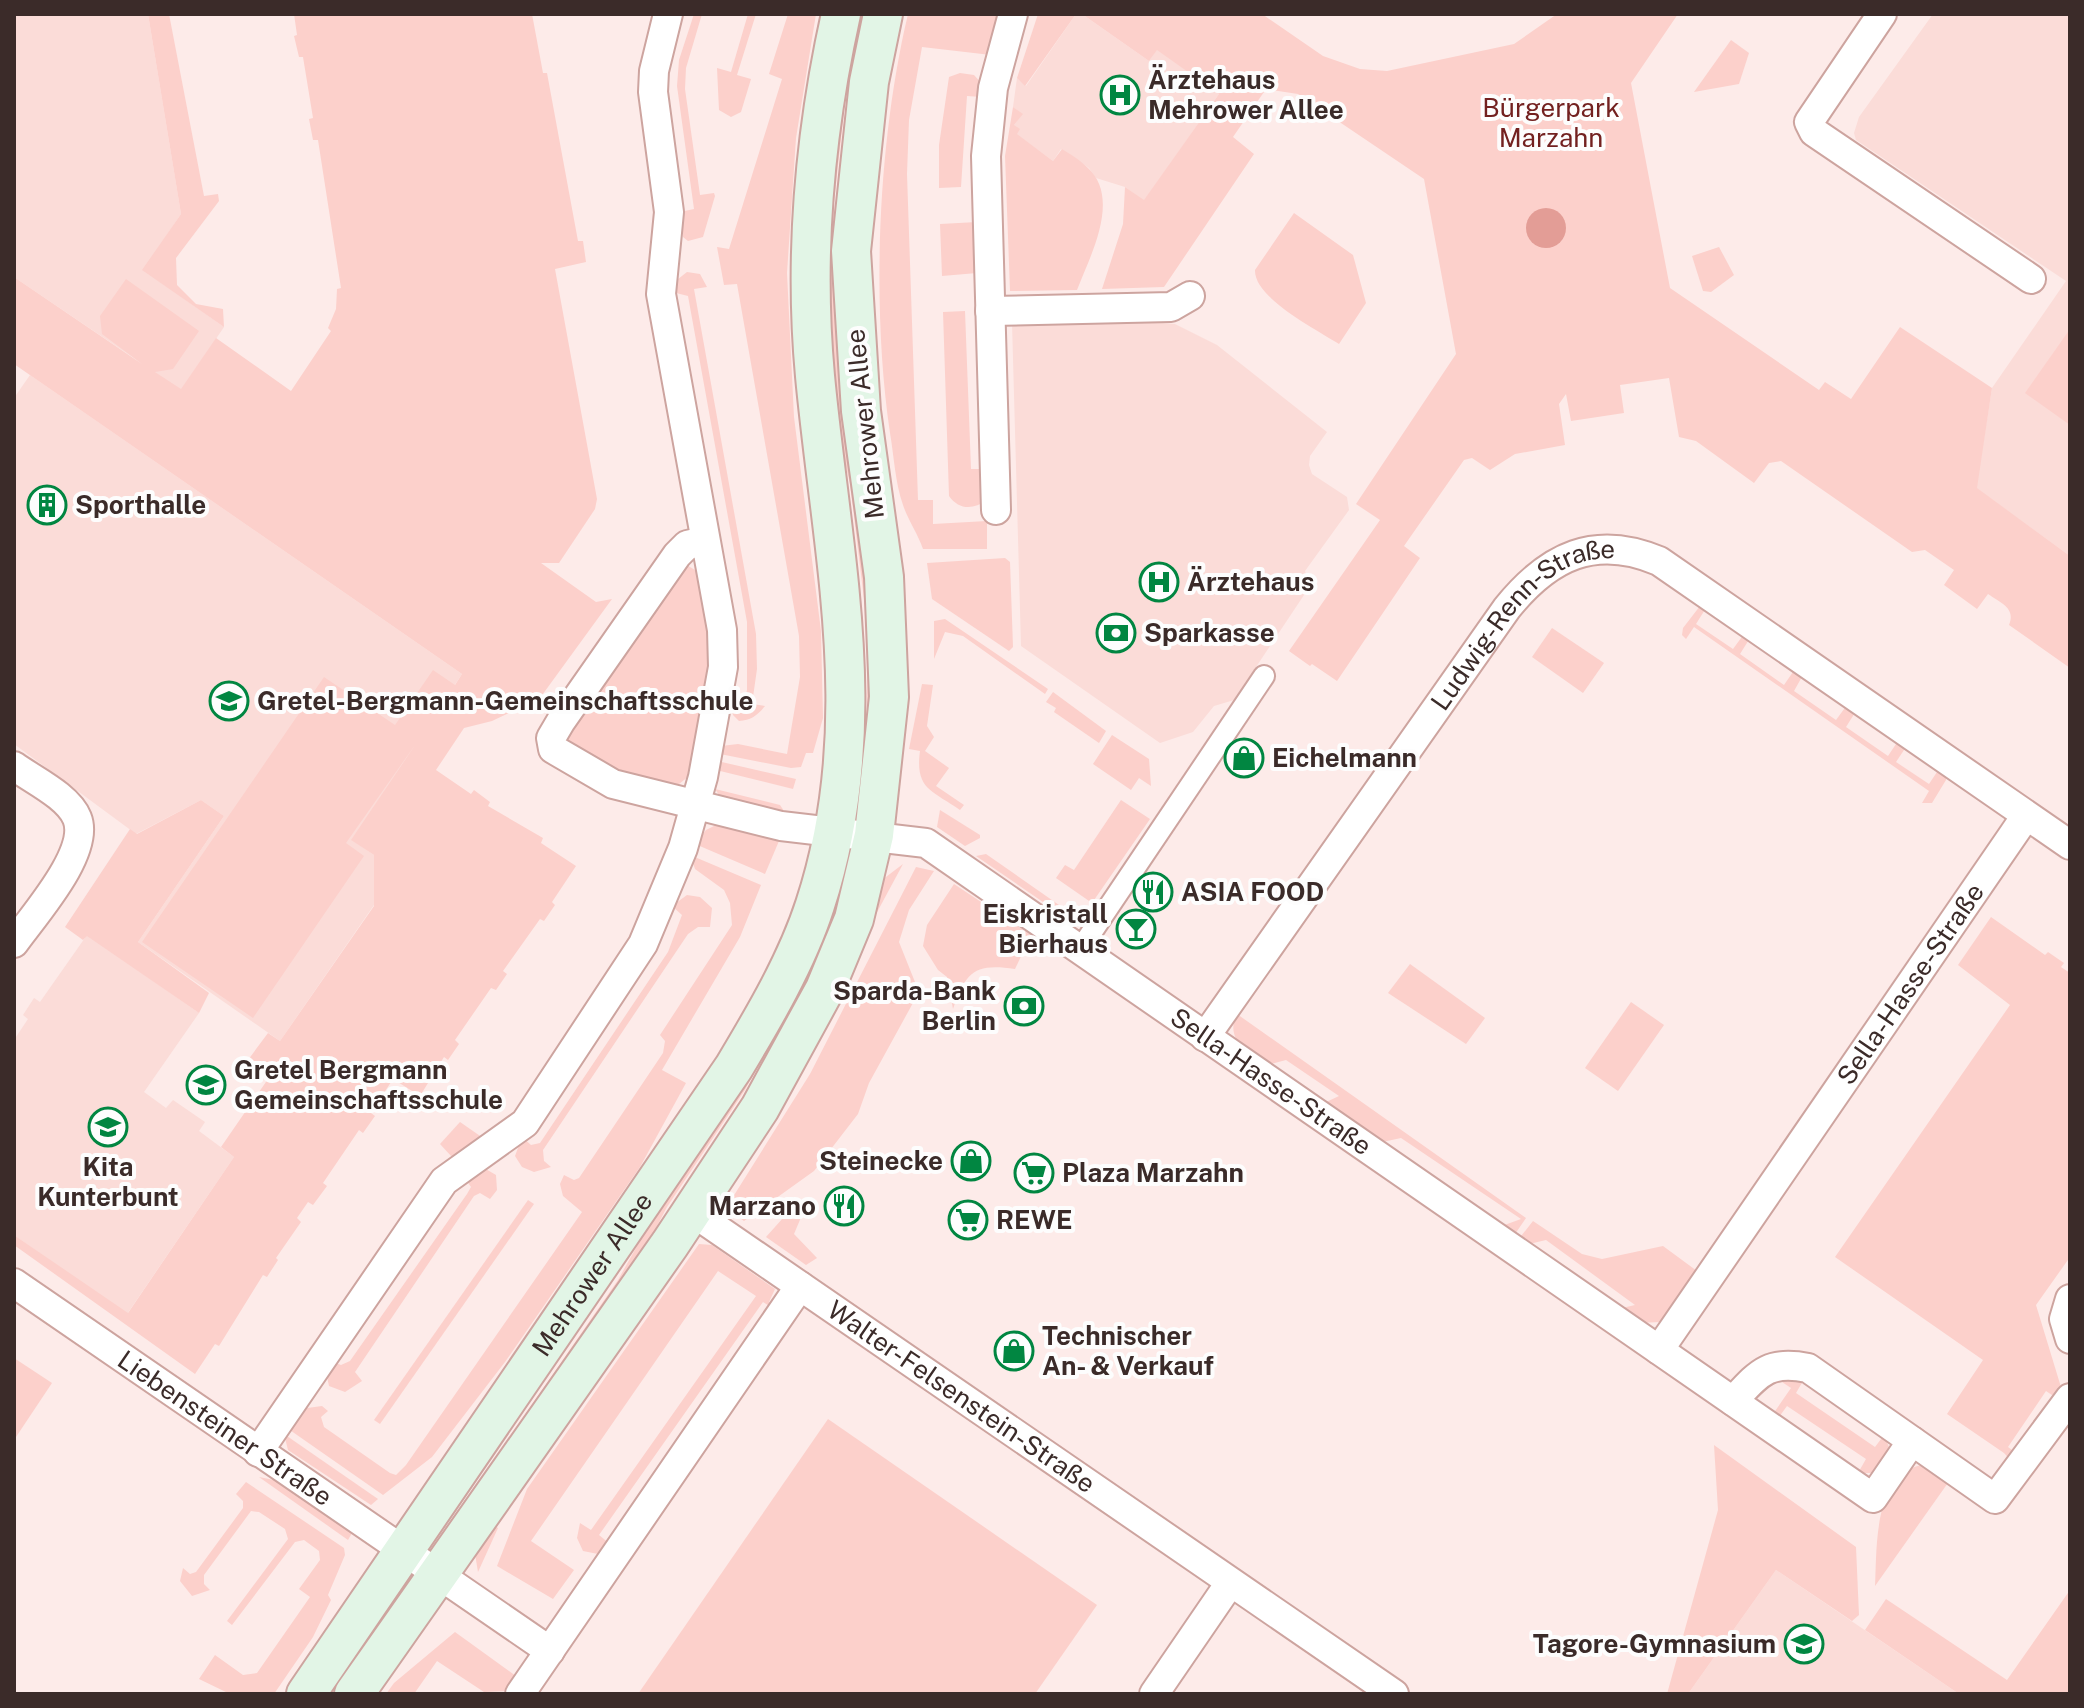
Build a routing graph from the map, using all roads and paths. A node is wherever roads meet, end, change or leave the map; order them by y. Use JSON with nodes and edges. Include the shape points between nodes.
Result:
{"nodes":[{"id":1,"x":668,"y":14,"type":"edge"},
{"id":2,"x":841,"y":14,"type":"edge"},
{"id":3,"x":883,"y":14,"type":"edge"},
{"id":4,"x":1013,"y":14,"type":"edge"},
{"id":5,"x":1882,"y":14,"type":"edge"},
{"id":6,"x":2031,"y":279,"type":"dead end"},
{"id":7,"x":1190,"y":296,"type":"dead end"},
{"id":8,"x":990,"y":311,"type":"junction"},
{"id":9,"x":996,"y":510,"type":"dead end"},
{"id":10,"x":705,"y":541,"type":"junction"},
{"id":11,"x":1264,"y":676,"type":"dead end"},
{"id":12,"x":14,"y":766,"type":"edge"},
{"id":13,"x":696,"y":804,"type":"junction"},
{"id":14,"x":2026,"y":816,"type":"junction"},
{"id":15,"x":832,"y":831,"type":"junction"},
{"id":16,"x":874,"y":835,"type":"junction"},
{"id":17,"x":2070,"y":845,"type":"edge"},
{"id":18,"x":14,"y":943,"type":"edge"},
{"id":19,"x":1079,"y":951,"type":"junction"},
{"id":20,"x":1205,"y":1037,"type":"junction"},
{"id":21,"x":691,"y":1211,"type":"junction"},
{"id":22,"x":14,"y":1283,"type":"edge"},
{"id":23,"x":800,"y":1286,"type":"junction"},
{"id":24,"x":2070,"y":1299,"type":"edge"},
{"id":25,"x":2070,"y":1339,"type":"edge"},
{"id":26,"x":1659,"y":1350,"type":"junction"},
{"id":27,"x":2070,"y":1398,"type":"edge"},
{"id":28,"x":1733,"y":1401,"type":"junction"},
{"id":29,"x":1912,"y":1441,"type":"junction"},
{"id":30,"x":258,"y":1452,"type":"junction"},
{"id":31,"x":403,"y":1550,"type":"junction"},
{"id":32,"x":436,"y":1572,"type":"junction"},
{"id":33,"x":1230,"y":1583,"type":"junction"},
{"id":34,"x":550,"y":1651,"type":"junction"},
{"id":35,"x":306,"y":1694,"type":"edge"},
{"id":36,"x":354,"y":1694,"type":"edge"},
{"id":37,"x":520,"y":1694,"type":"edge"},
{"id":38,"x":1154,"y":1694,"type":"edge"},
{"id":39,"x":1394,"y":1694,"type":"edge"}],
"edges":[{"from":1,"to":10,"type":"street","via":[[653,92],[669,212],[661,294]]},
{"from":2,"to":15,"type":"main road","name":"Mehrower Allee","via":[[816,173],[811,295],[815,373],[846,629],[844,755]]},
{"from":3,"to":16,"type":"main road","name":"Mehrower Allee","via":[[851,225],[855,350],[884,577],[889,665],[885,758]]},
{"from":4,"to":8,"type":"street","via":[[993,88],[986,156]]},
{"from":5,"to":6,"type":"street","via":[[1809,122],[1814,132]]},
{"from":7,"to":8,"type":"street","via":[[1171,307]]},
{"from":8,"to":9,"type":"street"},
{"from":10,"to":13,"type":"street","via":[[722,630],[723,667]]},
{"from":10,"to":13,"type":"street","via":[[687,545],[677,555],[551,738],[553,749],[613,784]]},
{"from":11,"to":19,"type":"street"},
{"from":12,"to":18,"type":"street","via":[[64,802],[77,816],[80,831],[79,846],[68,865]]},
{"from":13,"to":15,"type":"street","via":[[781,826]]},
{"from":13,"to":30,"type":"street","via":[[643,944],[525,1123],[444,1181]]},
{"from":14,"to":17,"type":"street","name":"Ludwig-Renn-Straße"},
{"from":14,"to":20,"type":"street","name":"Ludwig-Renn-Straße","via":[[1659,561],[1633,551],[1604,549],[1570,555],[1536,575],[1507,608]]},
{"from":14,"to":26,"type":"street","name":"Sella-Hasse-Straße"},
{"from":15,"to":16,"type":"street"},
{"from":15,"to":31,"type":"main road","name":"Mehrower Allee","via":[[815,907],[749,1041]]},
{"from":16,"to":19,"type":"street","name":"Sella-Hasse-Straße","via":[[926,843]]},
{"from":16,"to":21,"type":"main road","name":"Mehrower Allee","via":[[854,919],[825,989],[760,1108]]},
{"from":19,"to":20,"type":"street","name":"Sella-Hasse-Straße"},
{"from":20,"to":26,"type":"street","name":"Sella-Hasse-Straße"},
{"from":21,"to":23,"type":"street","name":"Walter-Felsenstein-Straße"},
{"from":21,"to":32,"type":"main road","name":"Mehrower Allee"},
{"from":22,"to":30,"type":"street","name":"Liebensteiner Straße"},
{"from":23,"to":33,"type":"street","name":"Walter-Felsenstein-Straße"},
{"from":23,"to":34,"type":"street"},
{"from":24,"to":25,"type":"street","via":[[2064,1319]]},
{"from":26,"to":28,"type":"street","name":"Sella-Hasse-Straße"},
{"from":27,"to":29,"type":"street","via":[[1995,1499]]},
{"from":28,"to":29,"type":"street","via":[[1760,1371],[1787,1364],[1808,1368]]},
{"from":28,"to":29,"type":"street","name":"Sella-Hasse-Straße","via":[[1873,1498]]},
{"from":30,"to":31,"type":"street","name":"Liebensteiner Straße"},
{"from":31,"to":32,"type":"street","name":"Liebensteiner Straße"},
{"from":31,"to":35,"type":"main road","name":"Mehrower Allee"},
{"from":32,"to":34,"type":"street"},
{"from":32,"to":36,"type":"main road","name":"Mehrower Allee"},
{"from":33,"to":38,"type":"street"},
{"from":33,"to":39,"type":"street","name":"Walter-Felsenstein-Straße"},
{"from":34,"to":37,"type":"street"}]}
